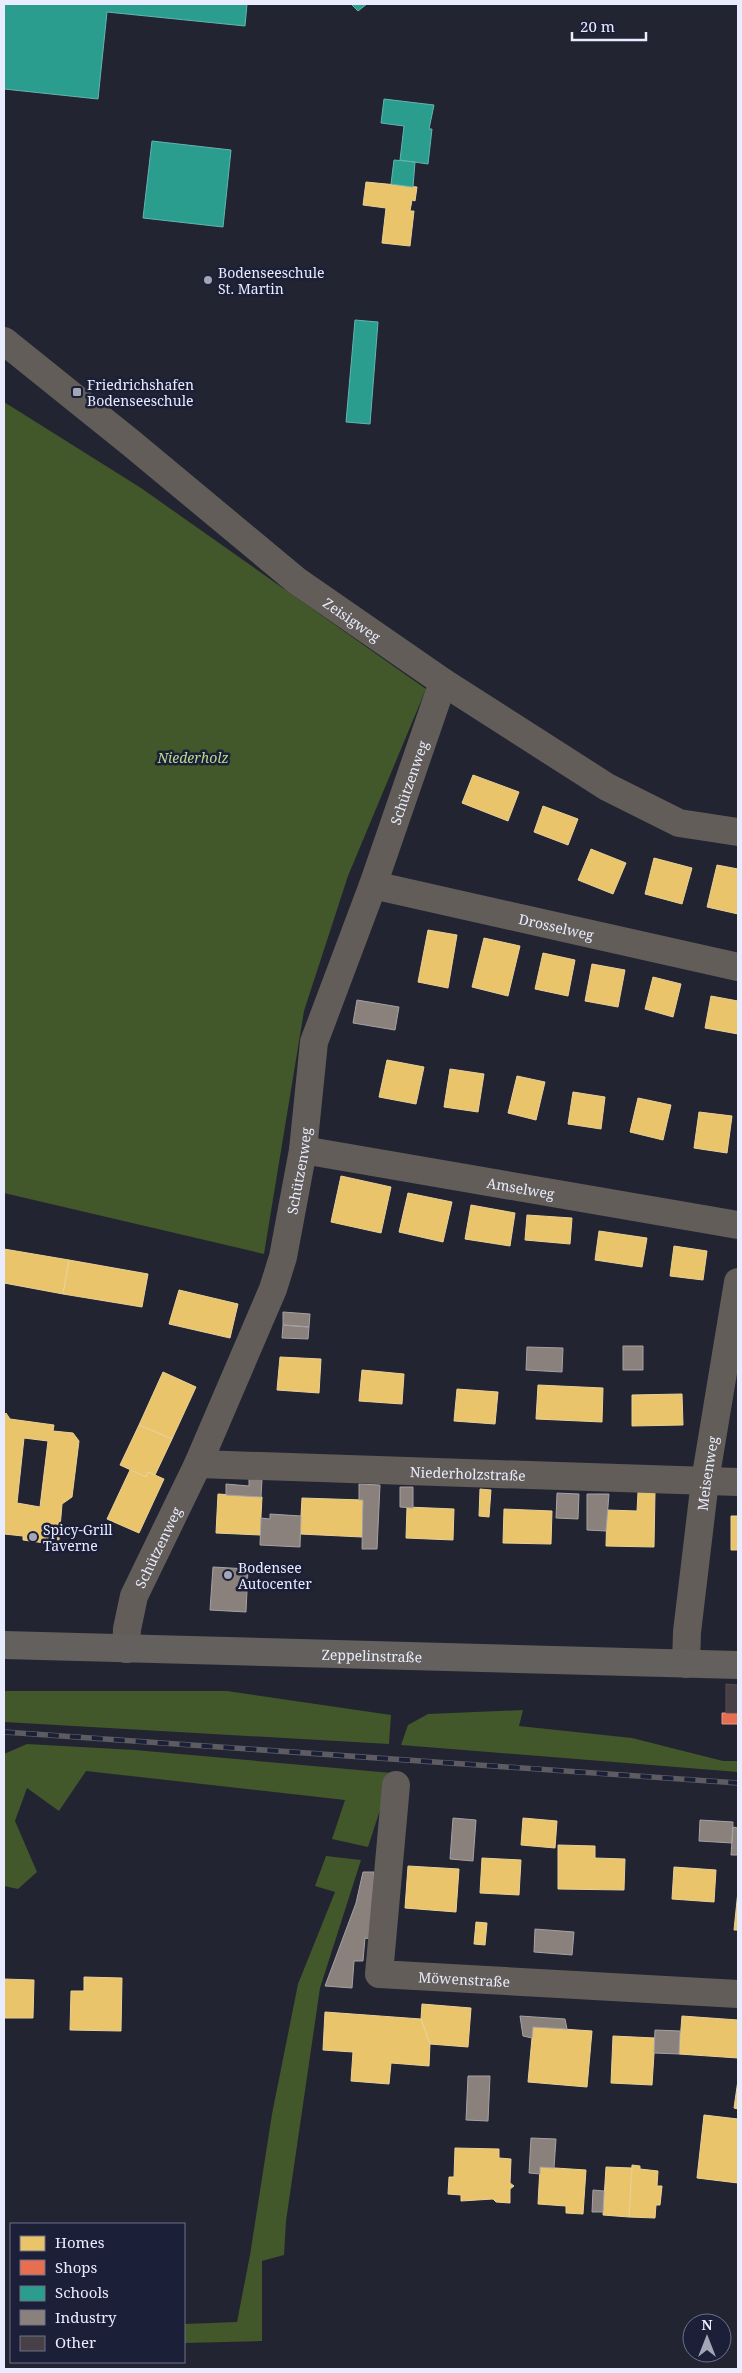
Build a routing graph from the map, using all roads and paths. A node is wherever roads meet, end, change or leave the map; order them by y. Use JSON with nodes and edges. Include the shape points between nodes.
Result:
{"nodes":[{"id":1,"x":4,"y":342,"type":"edge"},
{"id":2,"x":443,"y":682,"type":"junction"},
{"id":3,"x":738,"y":832,"type":"edge"},
{"id":4,"x":373,"y":885,"type":"junction"},
{"id":5,"x":738,"y":967,"type":"edge"},
{"id":6,"x":303,"y":1150,"type":"junction"},
{"id":7,"x":738,"y":1225,"type":"edge"},
{"id":8,"x":738,"y":1282,"type":"edge"},
{"id":9,"x":198,"y":1464,"type":"junction"},
{"id":10,"x":705,"y":1481,"type":"junction"},
{"id":11,"x":738,"y":1482,"type":"edge"},
{"id":12,"x":4,"y":1646,"type":"edge"},
{"id":13,"x":126,"y":1649,"type":"junction"},
{"id":14,"x":686,"y":1664,"type":"junction"},
{"id":15,"x":738,"y":1665,"type":"edge"},
{"id":16,"x":396,"y":1785,"type":"dead end"},
{"id":17,"x":738,"y":1994,"type":"edge"}],
"edges":[{"from":1,"to":2,"type":"street","name":"Zeisigweg","via":[[297,581]]},
{"from":2,"to":3,"type":"street","name":"Zeisigweg","via":[[607,787],[679,823]]},
{"from":2,"to":4,"type":"street","name":"Schützenweg"},
{"from":4,"to":5,"type":"street","name":"Drosselweg"},
{"from":4,"to":6,"type":"street","name":"Schützenweg","via":[[314,1042]]},
{"from":6,"to":7,"type":"street","name":"Amselweg"},
{"from":6,"to":9,"type":"street","name":"Schützenweg","via":[[273,1289]]},
{"from":8,"to":10,"type":"street","name":"Meisenweg"},
{"from":9,"to":10,"type":"street","name":"Niederholzstraße"},
{"from":9,"to":13,"type":"street","name":"Schützenweg","via":[[134,1596],[126,1629]]},
{"from":10,"to":11,"type":"street","name":"Niederholzstraße"},
{"from":10,"to":14,"type":"street","name":"Meisenweg"},
{"from":12,"to":13,"type":"main road","name":"Zeppelinstraße"},
{"from":13,"to":14,"type":"main road","name":"Zeppelinstraße"},
{"from":14,"to":15,"type":"main road","name":"Zeppelinstraße"},
{"from":16,"to":17,"type":"street","name":"Möwenstraße","via":[[379,1974]]}]}
